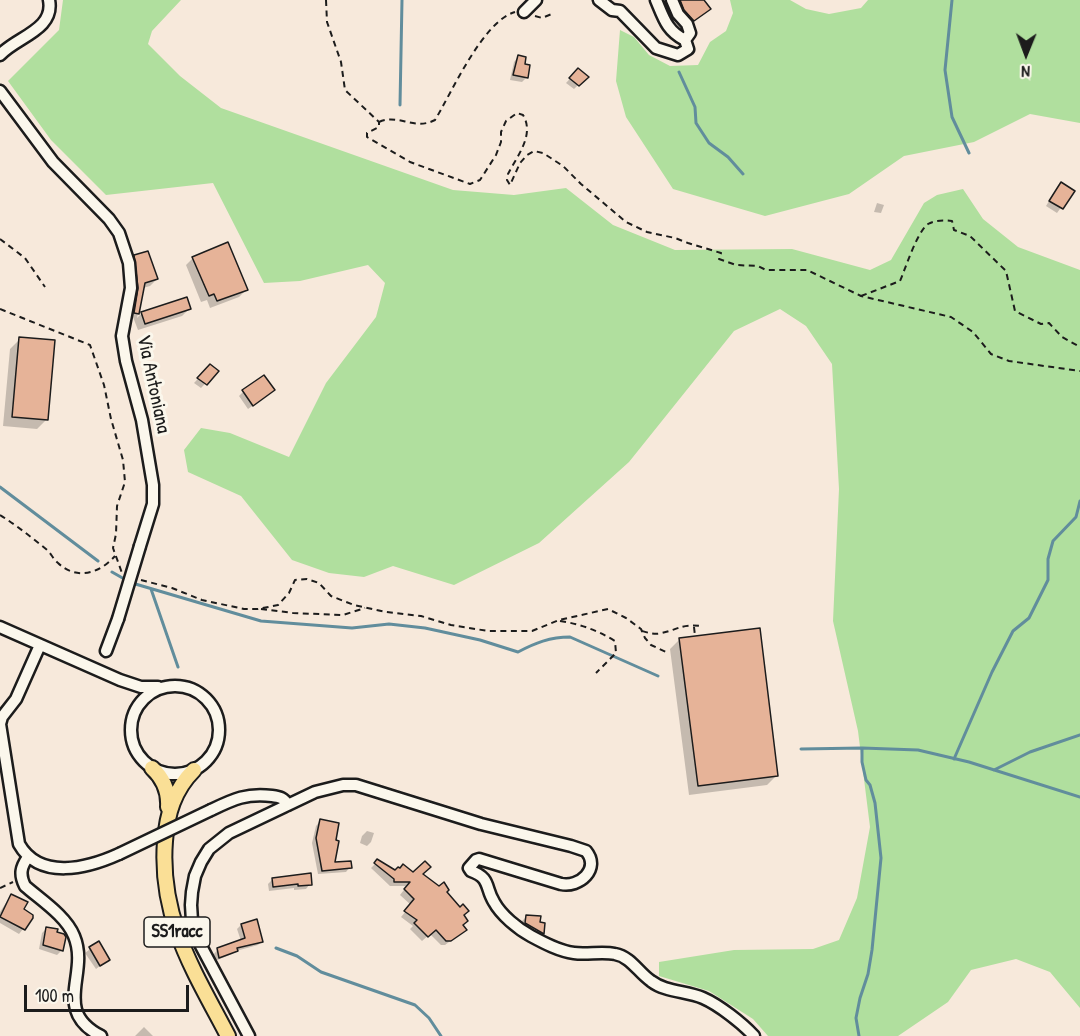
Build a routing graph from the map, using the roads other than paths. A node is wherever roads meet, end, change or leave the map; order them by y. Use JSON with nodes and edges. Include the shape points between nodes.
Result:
{"nodes":[{"id":1,"x":50,"y":0,"type":"edge"},
{"id":2,"x":536,"y":0,"type":"edge"},
{"id":3,"x":600,"y":0,"type":"edge"},
{"id":4,"x":656,"y":0,"type":"edge"},
{"id":5,"x":672,"y":0,"type":"edge"},
{"id":6,"x":524,"y":12,"type":"road end"},
{"id":7,"x":685,"y":40,"type":"junction"},
{"id":8,"x":0,"y":55,"type":"edge"},
{"id":9,"x":0,"y":91,"type":"edge"},
{"id":10,"x":0,"y":627,"type":"edge"},
{"id":11,"x":40,"y":645,"type":"junction"},
{"id":12,"x":106,"y":651,"type":"dead end"},
{"id":13,"x":120,"y":681,"type":"junction"},
{"id":14,"x":167,"y":686,"type":"junction"},
{"id":15,"x":135,"y":711,"type":"junction"},
{"id":16,"x":152,"y":768,"type":"junction"},
{"id":17,"x":194,"y":770,"type":"junction"},
{"id":18,"x":288,"y":805,"type":"junction"},
{"id":19,"x":168,"y":818,"type":"junction"},
{"id":20,"x":28,"y":857,"type":"junction"},
{"id":21,"x":101,"y":1036,"type":"edge"},
{"id":22,"x":228,"y":1036,"type":"edge"},
{"id":23,"x":249,"y":1036,"type":"edge"},
{"id":24,"x":754,"y":1036,"type":"edge"}],
"edges":[{"from":1,"to":8,"type":"street","via":[[47,20]]},
{"from":2,"to":6,"type":"street"},
{"from":3,"to":7,"type":"street","via":[[620,11],[656,48],[678,55],[688,50]]},
{"from":4,"to":7,"type":"street","via":[[673,34]]},
{"from":5,"to":7,"type":"street","via":[[690,33]]},
{"from":9,"to":12,"type":"street","name":"Via Antoniana","bridge":true,"via":[[53,162],[109,219],[129,263],[131,288],[122,336],[142,420],[153,504]]},
{"from":10,"to":11,"type":"street"},
{"from":11,"to":13,"type":"street"},
{"from":11,"to":20,"type":"street","via":[[0,724],[17,837]]},
{"from":13,"to":14,"type":"street","via":[[147,688]]},
{"from":13,"to":15,"type":"street","via":[[131,689]]},
{"from":14,"to":15,"type":"street","via":[[153,691]]},
{"from":14,"to":17,"type":"street","via":[[195,690],[211,703],[220,722],[216,749],[208,761]]},
{"from":15,"to":16,"type":"street","via":[[133,745]]},
{"from":16,"to":17,"type":"street","via":[[166,774]]},
{"from":16,"to":19,"type":"main road","number":"SS1racc","via":[[166,789]]},
{"from":17,"to":19,"type":"main road","number":"SS1racc","via":[[174,795]]},
{"from":18,"to":20,"type":"street","bridge":true,"via":[[284,798],[248,795],[93,865],[57,868]]},
{"from":18,"to":23,"type":"street","via":[[217,842],[195,876],[191,905],[196,933]]},
{"from":18,"to":24,"type":"street","via":[[315,792],[356,785],[481,824],[586,851],[591,862],[589,873],[571,885],[479,860],[469,868],[481,875],[494,902],[509,920],[528,934],[574,953],[627,957],[660,987],[703,998]]},
{"from":19,"to":22,"type":"main road","number":"SS1racc","via":[[164,873],[171,914],[186,954]]},
{"from":20,"to":21,"type":"street","via":[[22,865],[21,879],[73,934],[78,955],[75,1006],[86,1026]]}]}
